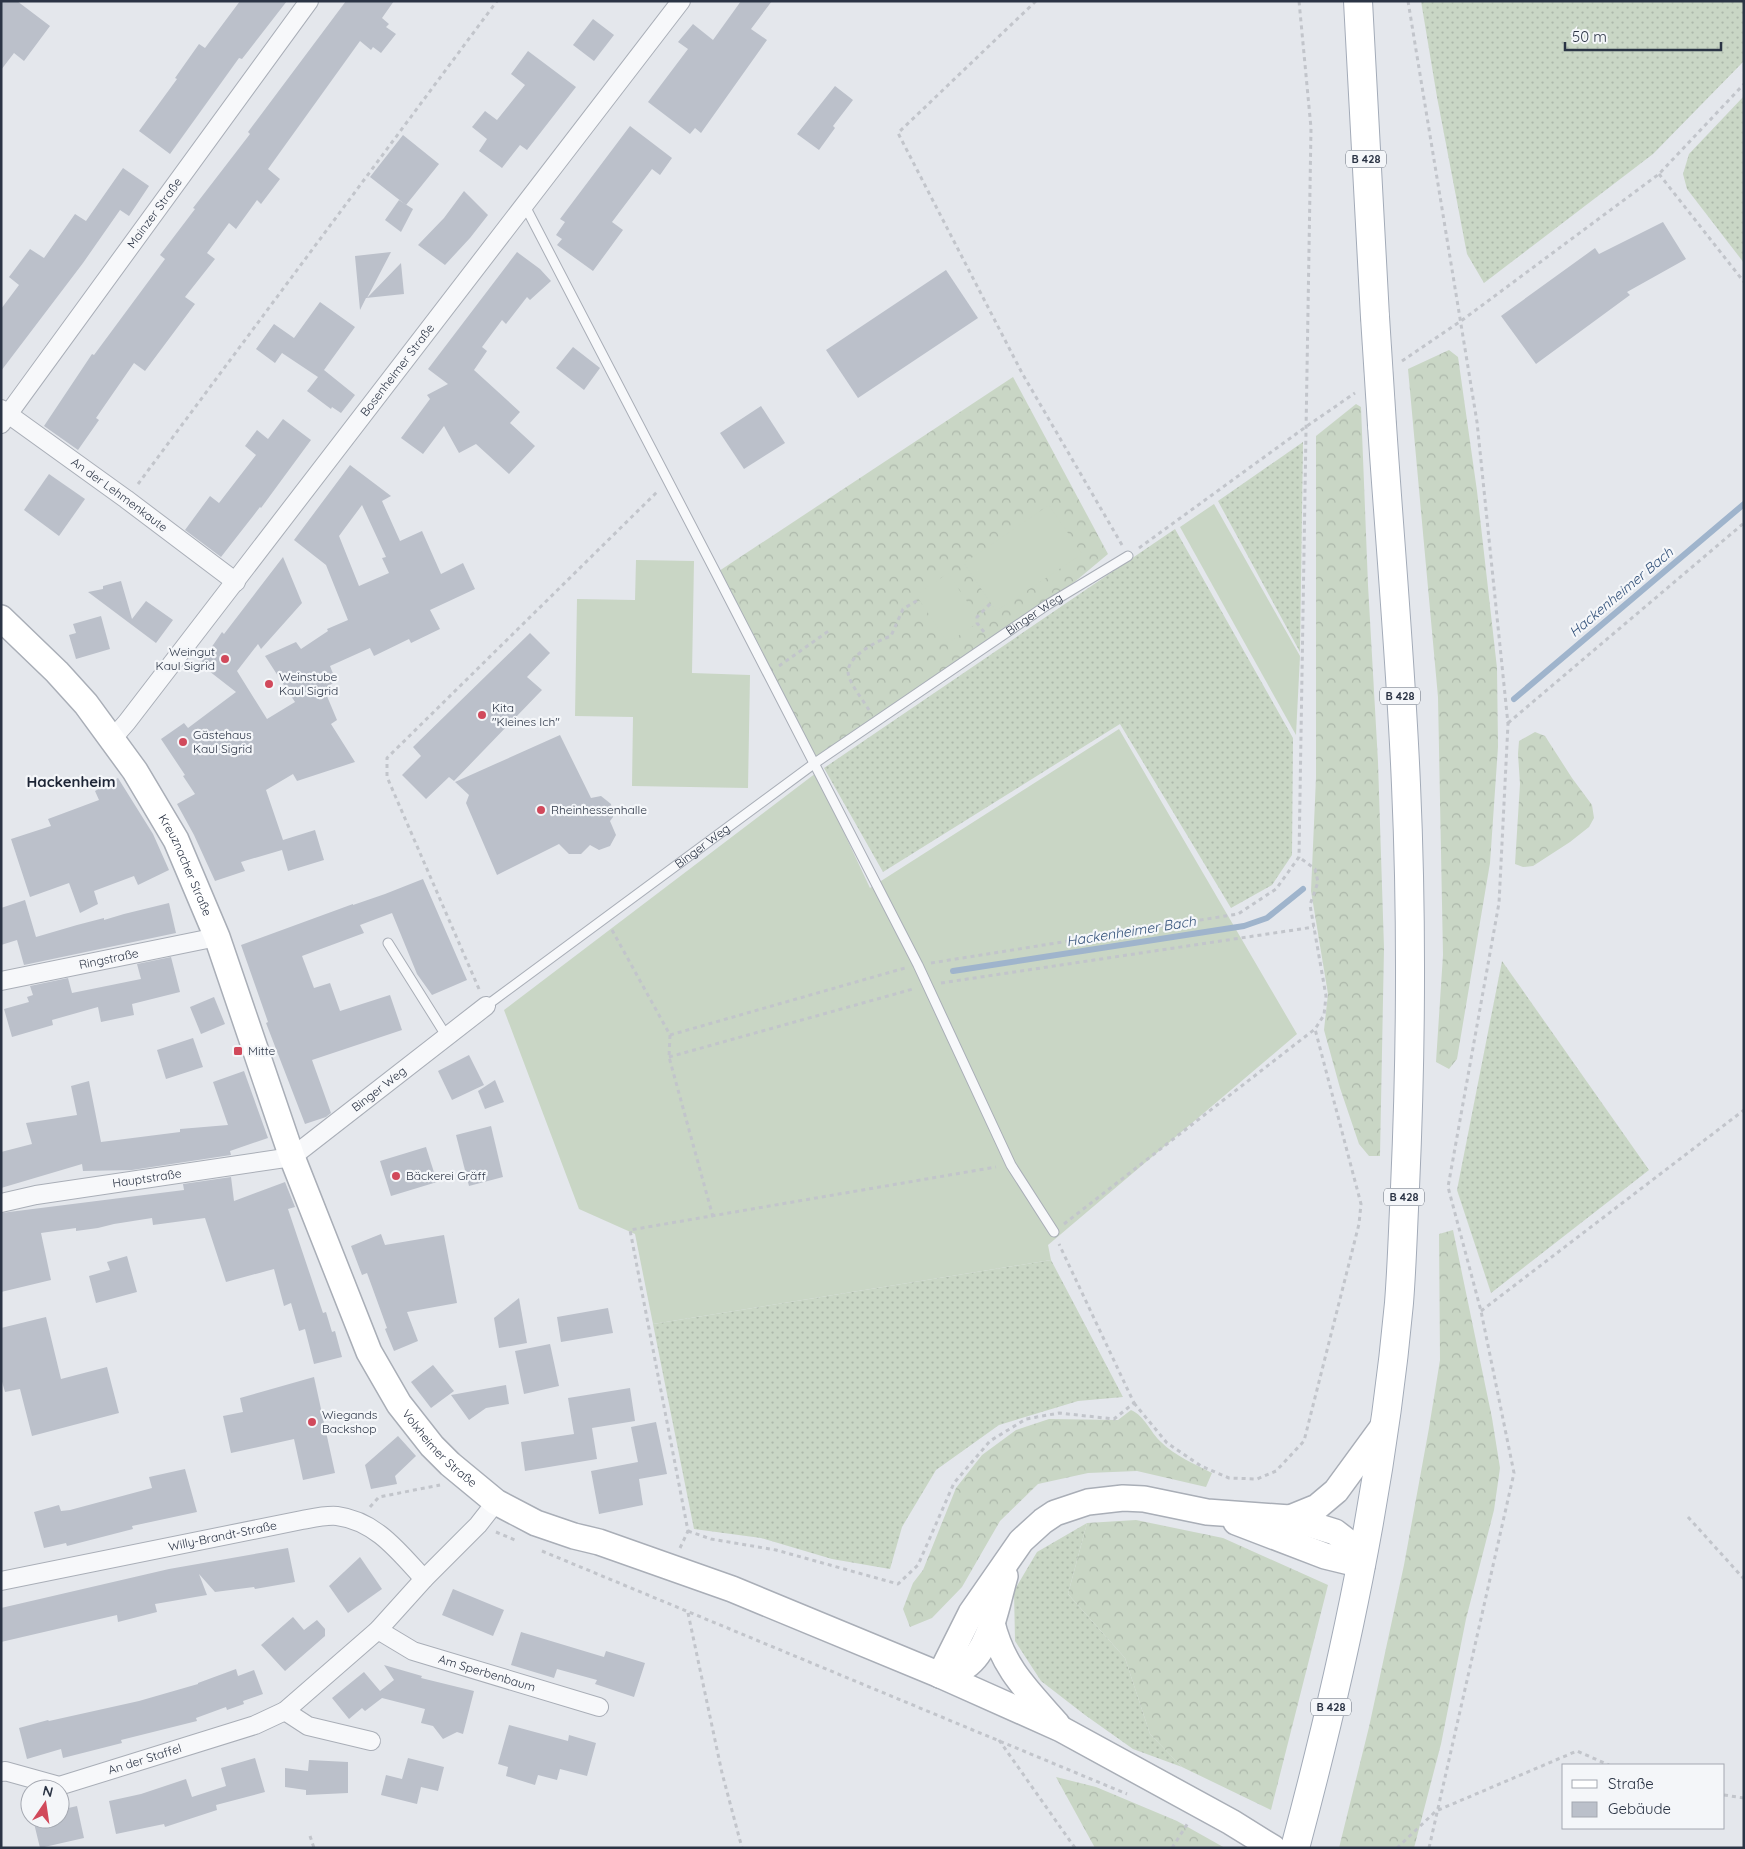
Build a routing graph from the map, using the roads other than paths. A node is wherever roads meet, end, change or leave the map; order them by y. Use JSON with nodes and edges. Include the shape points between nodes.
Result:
{"nodes":[{"id":1,"x":310,"y":1,"type":"edge"},
{"id":2,"x":1358,"y":1,"type":"edge"},
{"id":3,"x":673,"y":5,"type":"edge"},
{"id":4,"x":524,"y":204,"type":"junction"},
{"id":5,"x":4,"y":416,"type":"edge"},
{"id":6,"x":1128,"y":556,"type":"road end"},
{"id":7,"x":236,"y":582,"type":"junction"},
{"id":8,"x":1,"y":618,"type":"edge"},
{"id":9,"x":113,"y":738,"type":"junction"},
{"id":10,"x":815,"y":763,"type":"junction"},
{"id":11,"x":218,"y":937,"type":"junction"},
{"id":12,"x":388,"y":943,"type":"dead end"},
{"id":13,"x":1,"y":981,"type":"edge"},
{"id":14,"x":486,"y":1006,"type":"joint"},
{"id":15,"x":447,"y":1037,"type":"junction"},
{"id":16,"x":292,"y":1157,"type":"junction"},
{"id":17,"x":1,"y":1203,"type":"edge"},
{"id":18,"x":1054,"y":1232,"type":"road end"},
{"id":19,"x":1385,"y":1424,"type":"junction"},
{"id":20,"x":496,"y":1502,"type":"junction"},
{"id":21,"x":1208,"y":1512,"type":"junction"},
{"id":22,"x":1290,"y":1518,"type":"junction"},
{"id":23,"x":1012,"y":1552,"type":"junction"},
{"id":24,"x":1362,"y":1565,"type":"junction"},
{"id":25,"x":424,"y":1579,"type":"junction"},
{"id":26,"x":1,"y":1581,"type":"edge"},
{"id":27,"x":992,"y":1623,"type":"junction"},
{"id":28,"x":378,"y":1630,"type":"junction"},
{"id":29,"x":940,"y":1675,"type":"junction"},
{"id":30,"x":598,"y":1707,"type":"dead end"},
{"id":31,"x":285,"y":1711,"type":"junction"},
{"id":32,"x":1061,"y":1730,"type":"junction"},
{"id":33,"x":371,"y":1741,"type":"dead end"},
{"id":34,"x":1,"y":1772,"type":"edge"},
{"id":35,"x":1273,"y":1848,"type":"edge"},
{"id":36,"x":1295,"y":1848,"type":"edge"}],
"edges":[{"from":1,"to":5,"type":"street","name":"Mainzer Straße"},
{"from":2,"to":19,"type":"main road","number":"B 428","bridge":true,"via":[[1406,785],[1411,968],[1399,1302]]},
{"from":3,"to":4,"type":"street","name":"Bosenheimer Straße"},
{"from":4,"to":7,"type":"street","name":"Bosenheimer Straße"},
{"from":4,"to":10,"type":"lane"},
{"from":5,"to":7,"type":"street","name":"An der Lehmenkaute","via":[[126,499]]},
{"from":6,"to":10,"type":"lane","name":"Binger Weg","via":[[1047,605]]},
{"from":7,"to":9,"type":"street","name":"Bosenheimer Straße"},
{"from":8,"to":9,"type":"main road","name":"Kreuznacher Straße","via":[[57,672]]},
{"from":9,"to":11,"type":"main road","name":"Kreuznacher Straße","via":[[157,804],[176,840]]},
{"from":10,"to":14,"type":"lane","name":"Binger Weg"},
{"from":10,"to":18,"type":"lane","via":[[918,965],[1011,1165]]},
{"from":11,"to":13,"type":"street","name":"Ringstraße"},
{"from":11,"to":16,"type":"main road","name":"Kreuznacher Straße"},
{"from":12,"to":15,"type":"lane"},
{"from":14,"to":15,"type":"street","name":"Binger Weg"},
{"from":15,"to":16,"type":"street","name":"Binger Weg"},
{"from":16,"to":17,"type":"street","name":"Hauptstraße"},
{"from":16,"to":20,"type":"main road","name":"Volxheimer Straße","via":[[358,1325],[383,1378],[432,1446],[467,1480]]},
{"from":19,"to":22,"type":"main road","via":[[1336,1491],[1317,1507]]},
{"from":19,"to":24,"type":"main road","number":"B 428"},
{"from":20,"to":25,"type":"street","name":"An der Staffel"},
{"from":20,"to":29,"type":"main road","name":"Volxheimer Straße","via":[[552,1529],[599,1542],[732,1589]]},
{"from":21,"to":22,"type":"main road"},
{"from":21,"to":23,"type":"main road","via":[[1144,1499],[1088,1502],[1055,1513]]},
{"from":21,"to":24,"type":"main road","via":[[1325,1556]]},
{"from":22,"to":24,"type":"main road","via":[[1335,1532],[1348,1542]]},
{"from":23,"to":27,"type":"main road"},
{"from":23,"to":29,"type":"main road","via":[[971,1613]]},
{"from":24,"to":36,"type":"main road","number":"B 428"},
{"from":25,"to":26,"type":"street","name":"Willy-Brandt-Straße","via":[[384,1537],[357,1520],[335,1516]]},
{"from":25,"to":28,"type":"street","name":"An der Staffel"},
{"from":27,"to":29,"type":"main road","via":[[973,1660],[960,1670]]},
{"from":27,"to":32,"type":"main road","via":[[996,1642],[1013,1674]]},
{"from":28,"to":30,"type":"street","name":"Am Sperbenbaum","via":[[413,1651]]},
{"from":28,"to":31,"type":"street","name":"An der Staffel"},
{"from":29,"to":32,"type":"main road","name":"Volxheimer Straße"},
{"from":31,"to":33,"type":"street","via":[[308,1726]]},
{"from":31,"to":34,"type":"street","name":"An der Staffel","via":[[255,1725],[58,1786]]},
{"from":32,"to":35,"type":"main road","name":"Volxheimer Straße"}]}
